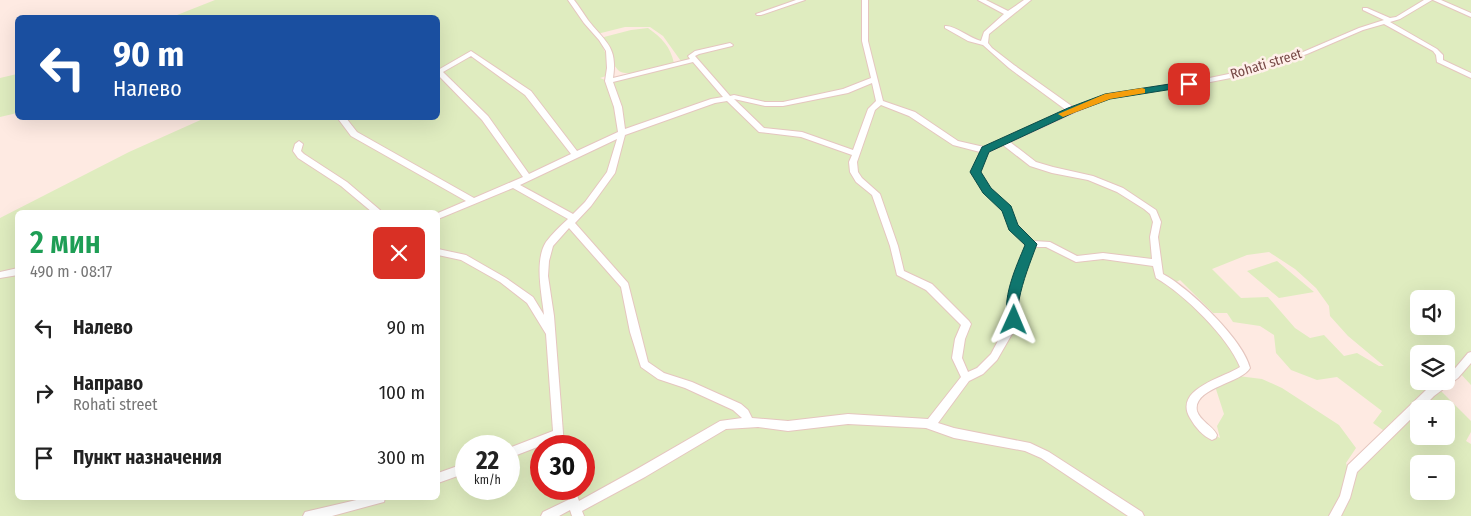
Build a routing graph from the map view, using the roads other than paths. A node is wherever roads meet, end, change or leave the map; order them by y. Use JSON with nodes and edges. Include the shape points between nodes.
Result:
{"nodes":[{"id":1,"x":571,"y":0,"type":"edge"},
{"id":2,"x":802,"y":0,"type":"edge"},
{"id":3,"x":865,"y":0,"type":"edge"},
{"id":4,"x":981,"y":0,"type":"edge"},
{"id":5,"x":1028,"y":0,"type":"edge"},
{"id":6,"x":1429,"y":0,"type":"edge"},
{"id":7,"x":1436,"y":0,"type":"edge"},
{"id":8,"x":1365,"y":8,"type":"dead end"},
{"id":9,"x":759,"y":14,"type":"dead end"},
{"id":10,"x":1008,"y":14,"type":"junction"},
{"id":11,"x":1471,"y":15,"type":"edge"},
{"id":12,"x":1387,"y":21,"type":"junction"},
{"id":13,"x":947,"y":27,"type":"dead end"},
{"id":14,"x":985,"y":44,"type":"junction"},
{"id":15,"x":730,"y":45,"type":"dead end"},
{"id":16,"x":694,"y":60,"type":"junction"},
{"id":17,"x":440,"y":71,"type":"edge"},
{"id":18,"x":440,"y":74,"type":"edge"},
{"id":19,"x":1471,"y":76,"type":"edge"},
{"id":20,"x":875,"y":79,"type":"junction"},
{"id":21,"x":609,"y":81,"type":"junction"},
{"id":22,"x":728,"y":98,"type":"junction"},
{"id":23,"x":880,"y":102,"type":"junction"},
{"id":24,"x":1072,"y":110,"type":"junction"},
{"id":25,"x":343,"y":120,"type":"dead end"},
{"id":26,"x":622,"y":133,"type":"junction"},
{"id":27,"x":1004,"y":141,"type":"junction"},
{"id":28,"x":299,"y":144,"type":"dead end"},
{"id":29,"x":985,"y":150,"type":"junction"},
{"id":30,"x":575,"y":154,"type":"junction"},
{"id":31,"x":857,"y":154,"type":"junction"},
{"id":32,"x":528,"y":178,"type":"junction"},
{"id":33,"x":513,"y":186,"type":"junction"},
{"id":34,"x":473,"y":201,"type":"junction"},
{"id":35,"x":375,"y":210,"type":"edge"},
{"id":36,"x":440,"y":215,"type":"edge"},
{"id":37,"x":572,"y":221,"type":"junction"},
{"id":38,"x":1031,"y":244,"type":"junction"},
{"id":39,"x":440,"y":252,"type":"edge"},
{"id":40,"x":1157,"y":263,"type":"junction"},
{"id":41,"x":15,"y":272,"type":"edge"},
{"id":42,"x":0,"y":276,"type":"edge"},
{"id":43,"x":550,"y":333,"type":"junction"},
{"id":44,"x":1471,"y":356,"type":"edge"},
{"id":45,"x":966,"y":378,"type":"junction"},
{"id":46,"x":749,"y":422,"type":"junction"},
{"id":47,"x":931,"y":424,"type":"junction"},
{"id":48,"x":558,"y":434,"type":"joint"},
{"id":49,"x":1212,"y":435,"type":"dead end"},
{"id":50,"x":520,"y":448,"type":"edge"},
{"id":51,"x":455,"y":472,"type":"edge"},
{"id":52,"x":440,"y":477,"type":"edge"},
{"id":53,"x":373,"y":500,"type":"edge"},
{"id":54,"x":576,"y":509,"type":"edge"},
{"id":55,"x":309,"y":516,"type":"edge"},
{"id":56,"x":547,"y":516,"type":"edge"},
{"id":57,"x":1138,"y":516,"type":"edge"},
{"id":58,"x":1335,"y":516,"type":"edge"}],
"edges":[{"from":1,"to":21,"type":"street","via":[[605,43],[610,58]]},
{"from":2,"to":9,"type":"street"},
{"from":3,"to":20,"type":"street","via":[[865,42]]},
{"from":4,"to":10,"type":"street"},
{"from":5,"to":10,"type":"street"},
{"from":6,"to":12,"type":"street","name":"Rohati street","via":[[1405,15]]},
{"from":7,"to":11,"type":"street"},
{"from":8,"to":12,"type":"street"},
{"from":10,"to":14,"type":"street","via":[[986,33]]},
{"from":12,"to":19,"type":"street","via":[[1435,50],[1440,55],[1439,61]]},
{"from":12,"to":24,"type":"street","name":"Rohati street","via":[[1244,73],[1109,96]]},
{"from":13,"to":14,"type":"street"},
{"from":14,"to":24,"type":"street"},
{"from":15,"to":16,"type":"street","via":[[690,55]]},
{"from":16,"to":21,"type":"street"},
{"from":16,"to":22,"type":"street"},
{"from":17,"to":30,"type":"street","via":[[471,53],[528,93]]},
{"from":18,"to":32,"type":"street","via":[[485,118]]},
{"from":20,"to":22,"type":"street","via":[[846,91],[782,104]]},
{"from":20,"to":23,"type":"street"},
{"from":21,"to":26,"type":"street"},
{"from":22,"to":26,"type":"street"},
{"from":22,"to":31,"type":"street","via":[[762,130],[802,135]]},
{"from":23,"to":29,"type":"street","via":[[912,114],[956,143]]},
{"from":23,"to":31,"type":"street","via":[[872,109]]},
{"from":24,"to":27,"type":"street","name":"Rohati street"},
{"from":25,"to":34,"type":"street","via":[[354,134]]},
{"from":26,"to":30,"type":"street"},
{"from":26,"to":37,"type":"street","via":[[611,173]]},
{"from":27,"to":29,"type":"street","name":"Rohati street"},
{"from":27,"to":40,"type":"street","via":[[1033,164],[1090,178],[1120,190],[1147,207],[1157,222],[1154,238]]},
{"from":28,"to":35,"type":"street","via":[[297,151],[301,156],[344,184]]},
{"from":29,"to":38,"type":"street","via":[[976,172],[987,190],[1007,209],[1013,227]]},
{"from":30,"to":32,"type":"street"},
{"from":31,"to":45,"type":"street","via":[[853,162],[854,172],[876,194],[900,273],[930,288],[966,324],[958,358]]},
{"from":32,"to":33,"type":"street"},
{"from":33,"to":34,"type":"street"},
{"from":33,"to":37,"type":"street"},
{"from":34,"to":36,"type":"street"},
{"from":37,"to":43,"type":"street","via":[[550,245],[545,261]]},
{"from":37,"to":46,"type":"street","via":[[626,286],[644,364],[661,376],[737,407]]},
{"from":38,"to":40,"type":"street","via":[[1047,244],[1076,259],[1103,256]]},
{"from":38,"to":45,"type":"street","via":[[1018,278],[1013,304],[1014,320],[1009,331],[987,365]]},
{"from":39,"to":43,"type":"street","via":[[466,258],[522,293],[536,307]]},
{"from":40,"to":49,"type":"street","via":[[1159,276],[1192,299],[1244,364],[1242,371],[1205,387],[1192,402],[1194,417]]},
{"from":41,"to":42,"type":"street"},
{"from":43,"to":48,"type":"street"},
{"from":44,"to":58,"type":"street","via":[[1455,375],[1426,397],[1352,469],[1345,498]]},
{"from":45,"to":47,"type":"street"},
{"from":46,"to":47,"type":"street","via":[[788,426],[848,419]]},
{"from":46,"to":54,"type":"street","via":[[720,426]]},
{"from":47,"to":57,"type":"street","via":[[954,433],[1035,450]]},
{"from":48,"to":50,"type":"street"},
{"from":51,"to":52,"type":"street"},
{"from":53,"to":55,"type":"street"},
{"from":54,"to":56,"type":"street"}]}
